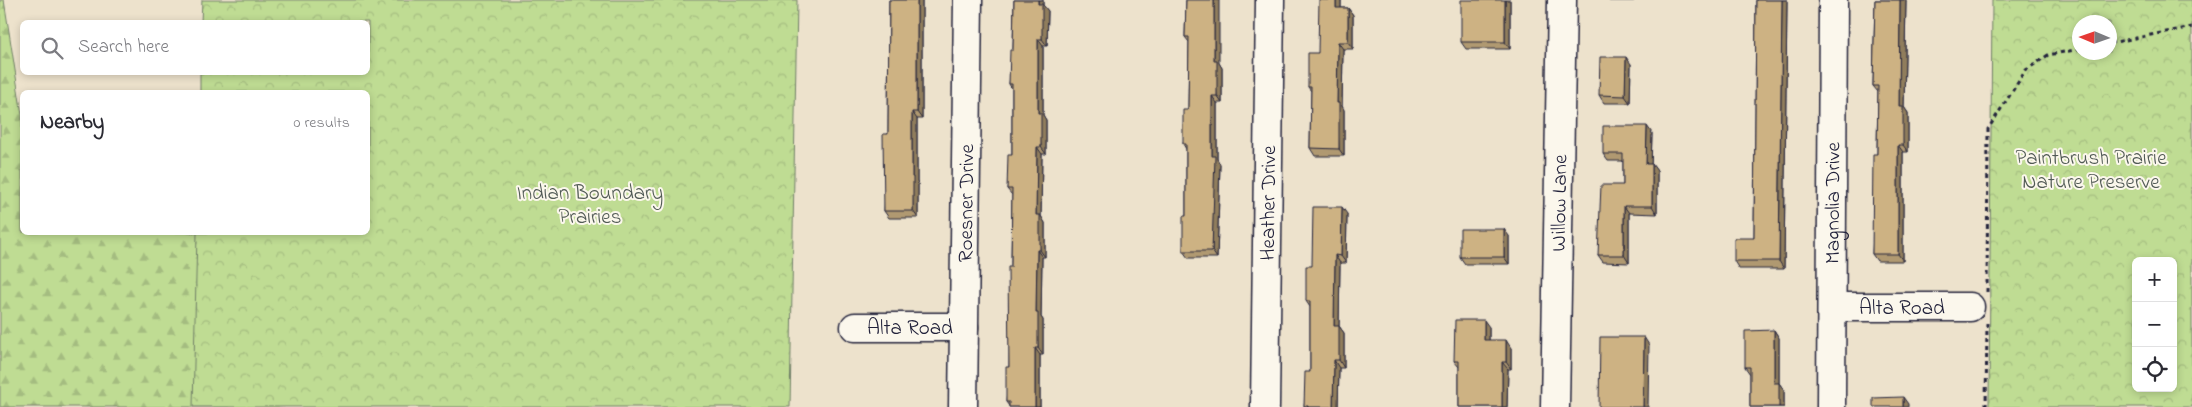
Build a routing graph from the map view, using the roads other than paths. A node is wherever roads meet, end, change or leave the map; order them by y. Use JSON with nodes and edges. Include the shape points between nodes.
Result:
{"nodes":[{"id":1,"x":968,"y":0,"type":"edge"},
{"id":2,"x":1270,"y":0,"type":"edge"},
{"id":3,"x":1562,"y":0,"type":"edge"},
{"id":4,"x":1833,"y":0,"type":"edge"},
{"id":5,"x":1832,"y":308,"type":"junction"},
{"id":6,"x":1981,"y":308,"type":"road end"},
{"id":7,"x":855,"y":327,"type":"dead end"},
{"id":8,"x":964,"y":327,"type":"junction"},
{"id":9,"x":963,"y":407,"type":"edge"},
{"id":10,"x":1265,"y":407,"type":"edge"},
{"id":11,"x":1555,"y":407,"type":"edge"},
{"id":12,"x":1831,"y":407,"type":"edge"}],
"edges":[{"from":1,"to":8,"type":"street","name":"Roesner Drive"},
{"from":2,"to":10,"type":"street","name":"Heather Drive"},
{"from":3,"to":11,"type":"street","name":"Willow Lane"},
{"from":4,"to":5,"type":"street","name":"Magnolia Drive"},
{"from":5,"to":6,"type":"street","name":"Alta Road"},
{"from":5,"to":12,"type":"street","name":"Magnolia Drive"},
{"from":7,"to":8,"type":"street","name":"Alta Road"},
{"from":8,"to":9,"type":"street","name":"Roesner Drive"}]}
